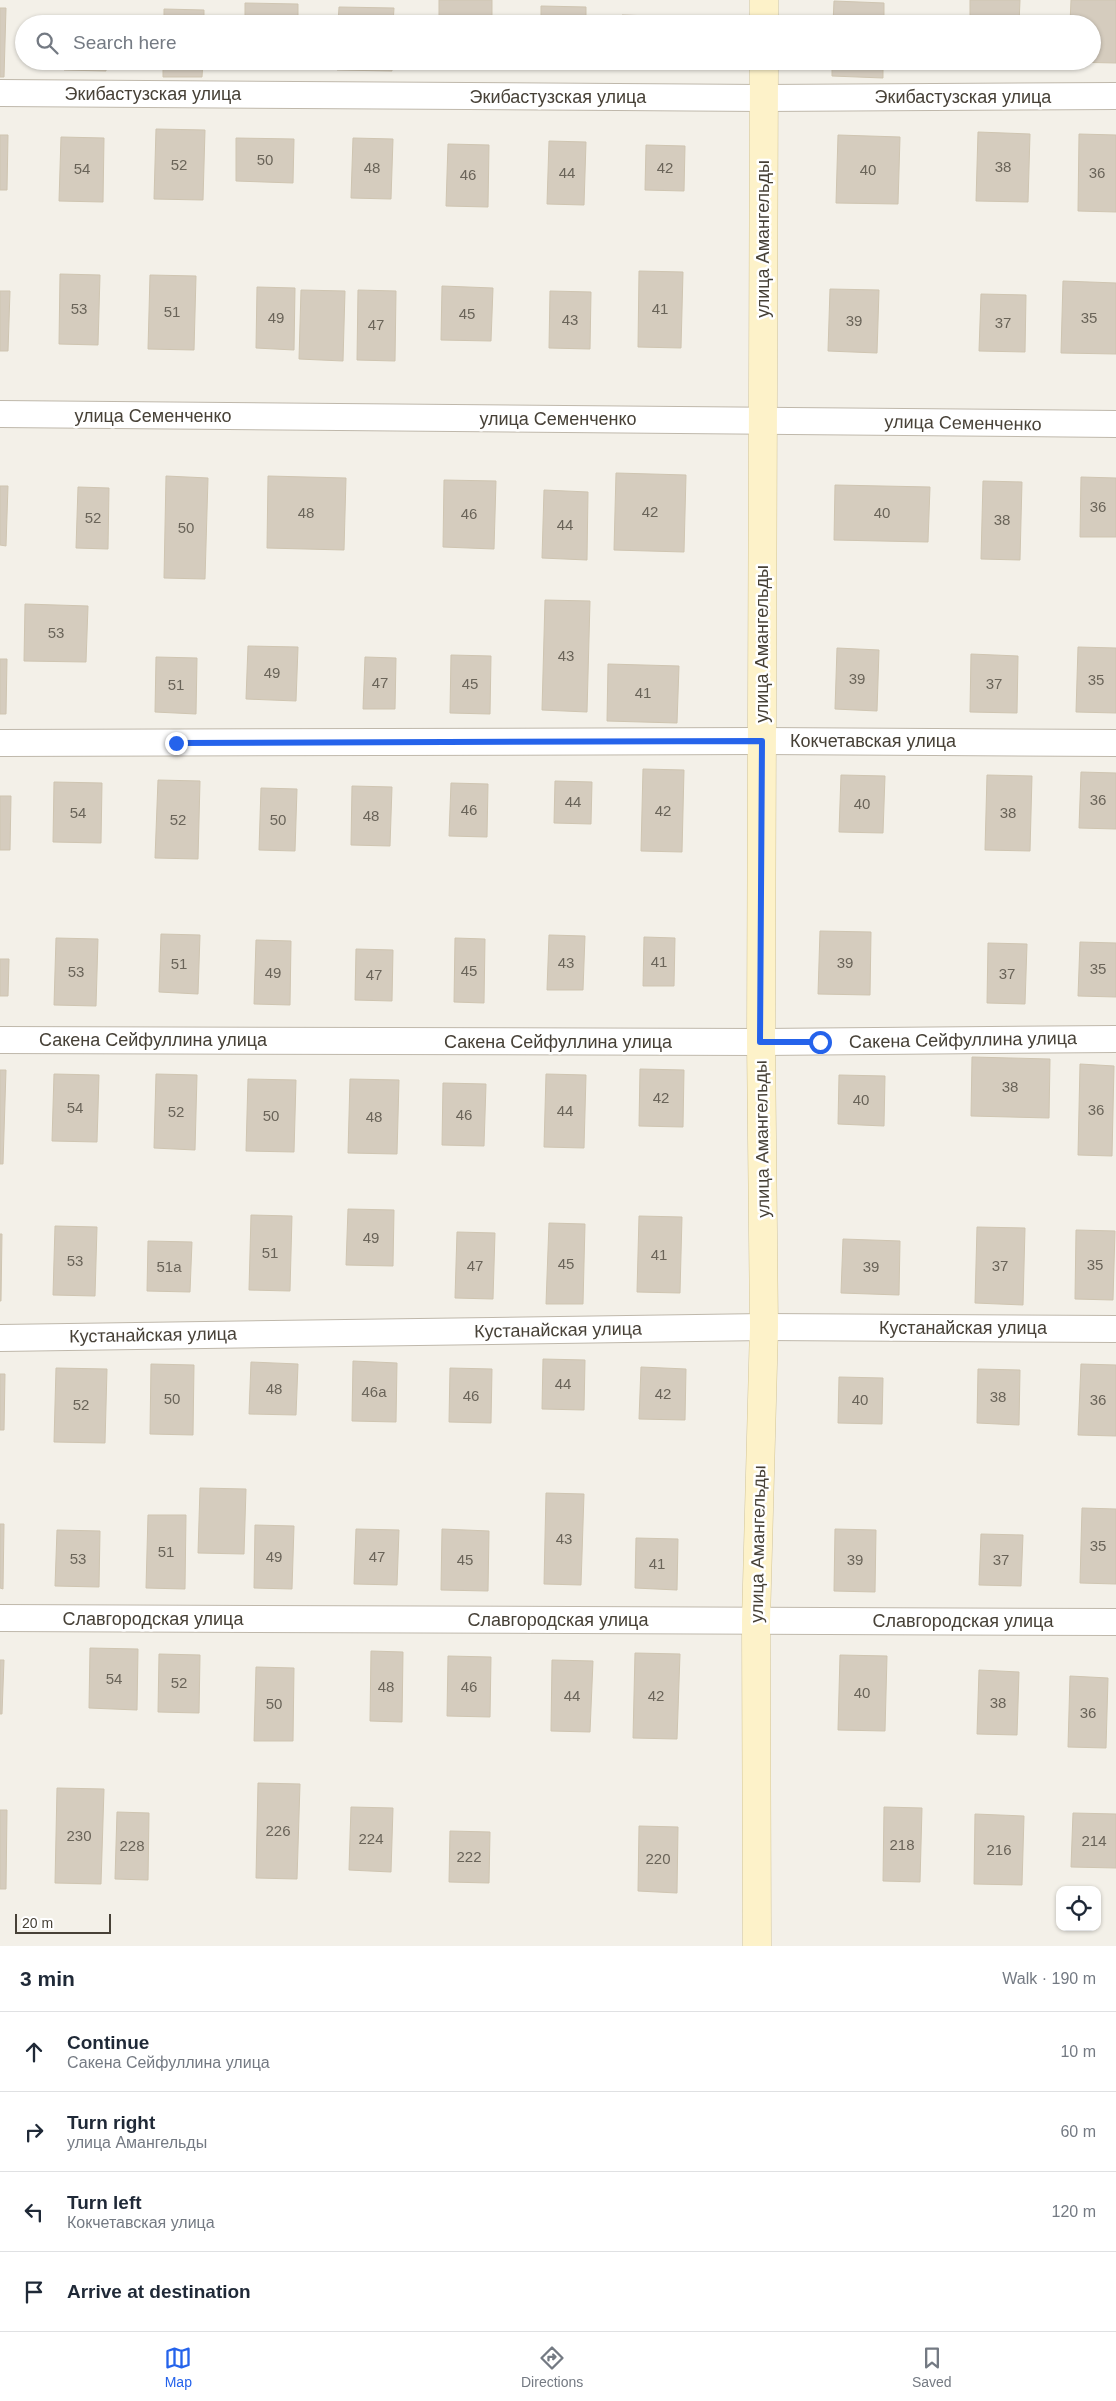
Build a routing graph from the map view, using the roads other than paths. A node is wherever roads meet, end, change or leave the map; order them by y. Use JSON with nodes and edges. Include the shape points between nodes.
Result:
{"nodes":[{"id":1,"x":764,"y":0,"type":"edge"},
{"id":2,"x":764,"y":15,"type":"edge"},
{"id":3,"x":764,"y":70,"type":"edge"},
{"id":4,"x":0,"y":93,"type":"edge"},
{"id":5,"x":1116,"y":96,"type":"edge"},
{"id":6,"x":764,"y":98,"type":"junction"},
{"id":7,"x":0,"y":414,"type":"edge"},
{"id":8,"x":762,"y":421,"type":"junction"},
{"id":9,"x":1116,"y":424,"type":"edge"},
{"id":10,"x":762,"y":741,"type":"junction"},
{"id":11,"x":1116,"y":743,"type":"edge"},
{"id":12,"x":0,"y":744,"type":"edge"},
{"id":13,"x":1116,"y":1039,"type":"edge"},
{"id":14,"x":0,"y":1040,"type":"edge"},
{"id":15,"x":760,"y":1042,"type":"junction"},
{"id":16,"x":764,"y":1327,"type":"junction"},
{"id":17,"x":1116,"y":1329,"type":"edge"},
{"id":18,"x":0,"y":1338,"type":"edge"},
{"id":19,"x":0,"y":1618,"type":"edge"},
{"id":20,"x":756,"y":1621,"type":"junction"},
{"id":21,"x":1116,"y":1622,"type":"edge"},
{"id":22,"x":758,"y":1946,"type":"edge"}],
"edges":[{"from":1,"to":2,"type":"main road"},
{"from":3,"to":6,"type":"main road","name":"улица Амангельды"},
{"from":4,"to":6,"type":"street","name":"Экибастузская улица"},
{"from":5,"to":6,"type":"street","name":"Экибастузская улица"},
{"from":6,"to":8,"type":"main road","name":"улица Амангельды"},
{"from":7,"to":8,"type":"street","name":"улица Семенченко"},
{"from":8,"to":9,"type":"street","name":"улица Семенченко"},
{"from":8,"to":10,"type":"main road","name":"улица Амангельды"},
{"from":10,"to":11,"type":"street","name":"Кокчетавская улица"},
{"from":10,"to":12,"type":"street","name":"Кокчетавская улица"},
{"from":10,"to":15,"type":"main road","name":"улица Амангельды"},
{"from":13,"to":15,"type":"street","name":"Сакена Сейфуллина улица"},
{"from":14,"to":15,"type":"street","name":"Сакена Сейфуллина улица"},
{"from":15,"to":16,"type":"main road","name":"улица Амангельды"},
{"from":16,"to":17,"type":"street","name":"Кустанайская улица"},
{"from":16,"to":18,"type":"street","name":"Кустанайская улица"},
{"from":16,"to":20,"type":"main road","name":"улица Амангельды"},
{"from":19,"to":20,"type":"street","name":"Славгородская улица"},
{"from":20,"to":21,"type":"street","name":"Славгородская улица"},
{"from":20,"to":22,"type":"main road","name":"улица Амангельды"}]}
